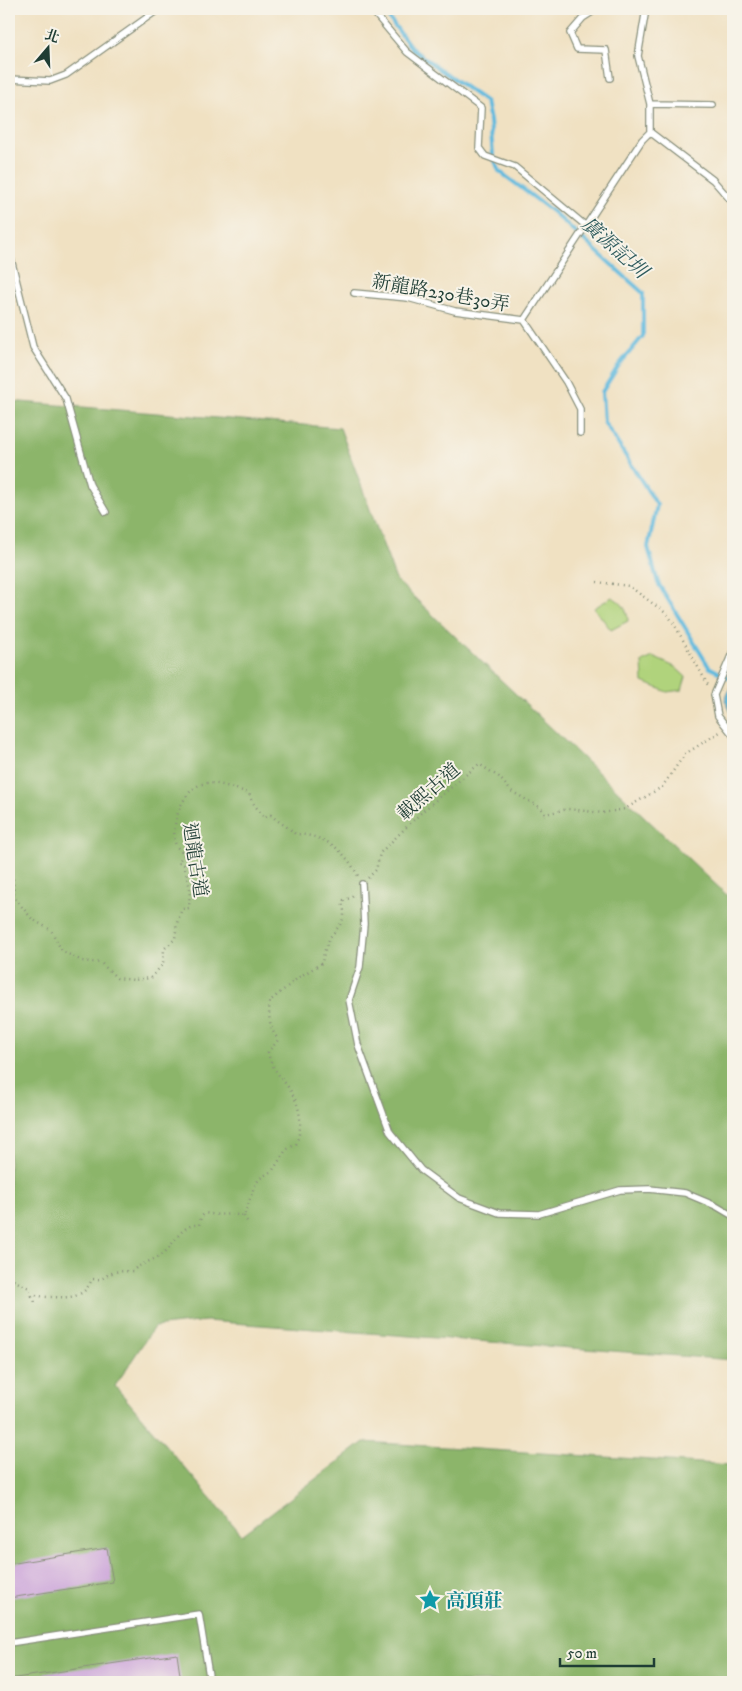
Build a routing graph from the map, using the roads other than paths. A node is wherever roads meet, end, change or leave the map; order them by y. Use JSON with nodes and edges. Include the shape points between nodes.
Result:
{"nodes":[{"id":1,"x":159,"y":9,"type":"edge"},
{"id":2,"x":371,"y":9,"type":"edge"},
{"id":3,"x":597,"y":9,"type":"edge"},
{"id":4,"x":646,"y":9,"type":"edge"},
{"id":5,"x":610,"y":78,"type":"dead end"},
{"id":6,"x":9,"y":79,"type":"edge"},
{"id":7,"x":650,"y":104,"type":"junction"},
{"id":8,"x":713,"y":105,"type":"dead end"},
{"id":9,"x":650,"y":132,"type":"junction"},
{"id":10,"x":733,"y":203,"type":"edge"},
{"id":11,"x":585,"y":228,"type":"junction"},
{"id":12,"x":9,"y":251,"type":"edge"},
{"id":13,"x":354,"y":293,"type":"dead end"},
{"id":14,"x":524,"y":320,"type":"junction"},
{"id":15,"x":580,"y":433,"type":"dead end"},
{"id":16,"x":106,"y":512,"type":"dead end"},
{"id":17,"x":733,"y":651,"type":"edge"},
{"id":18,"x":733,"y":735,"type":"edge"},
{"id":19,"x":362,"y":884,"type":"road end"},
{"id":20,"x":733,"y":1216,"type":"edge"},
{"id":21,"x":9,"y":1643,"type":"edge"},
{"id":22,"x":210,"y":1682,"type":"edge"}],
"edges":[{"from":1,"to":6,"type":"lane","via":[[66,75],[50,81]]},
{"from":2,"to":11,"type":"lane","via":[[406,52],[480,108],[479,148],[485,156],[515,167]]},
{"from":3,"to":5,"type":"lane","via":[[583,18],[570,33],[576,49],[606,50]]},
{"from":4,"to":7,"type":"lane","via":[[638,56]]},
{"from":7,"to":8,"type":"lane"},
{"from":7,"to":9,"type":"lane"},
{"from":9,"to":10,"type":"lane","via":[[712,180]]},
{"from":9,"to":11,"type":"lane","name":"新龍路230巷30弄"},
{"from":11,"to":14,"type":"lane","name":"新龍路230巷30弄"},
{"from":12,"to":16,"type":"lane","via":[[34,347],[66,399],[90,485]]},
{"from":13,"to":14,"type":"lane","name":"新龍路230巷30弄","via":[[408,298],[455,311]]},
{"from":14,"to":15,"type":"lane","name":"新龍路230巷30弄","via":[[566,382],[580,409]]},
{"from":17,"to":18,"type":"lane","via":[[714,695],[718,716]]},
{"from":19,"to":20,"type":"lane","via":[[364,924],[360,967],[350,1000],[358,1045],[390,1132],[421,1170],[459,1198],[499,1213],[540,1214],[620,1190],[649,1189],[685,1193]]},
{"from":21,"to":22,"type":"lane","via":[[199,1614]]}]}
